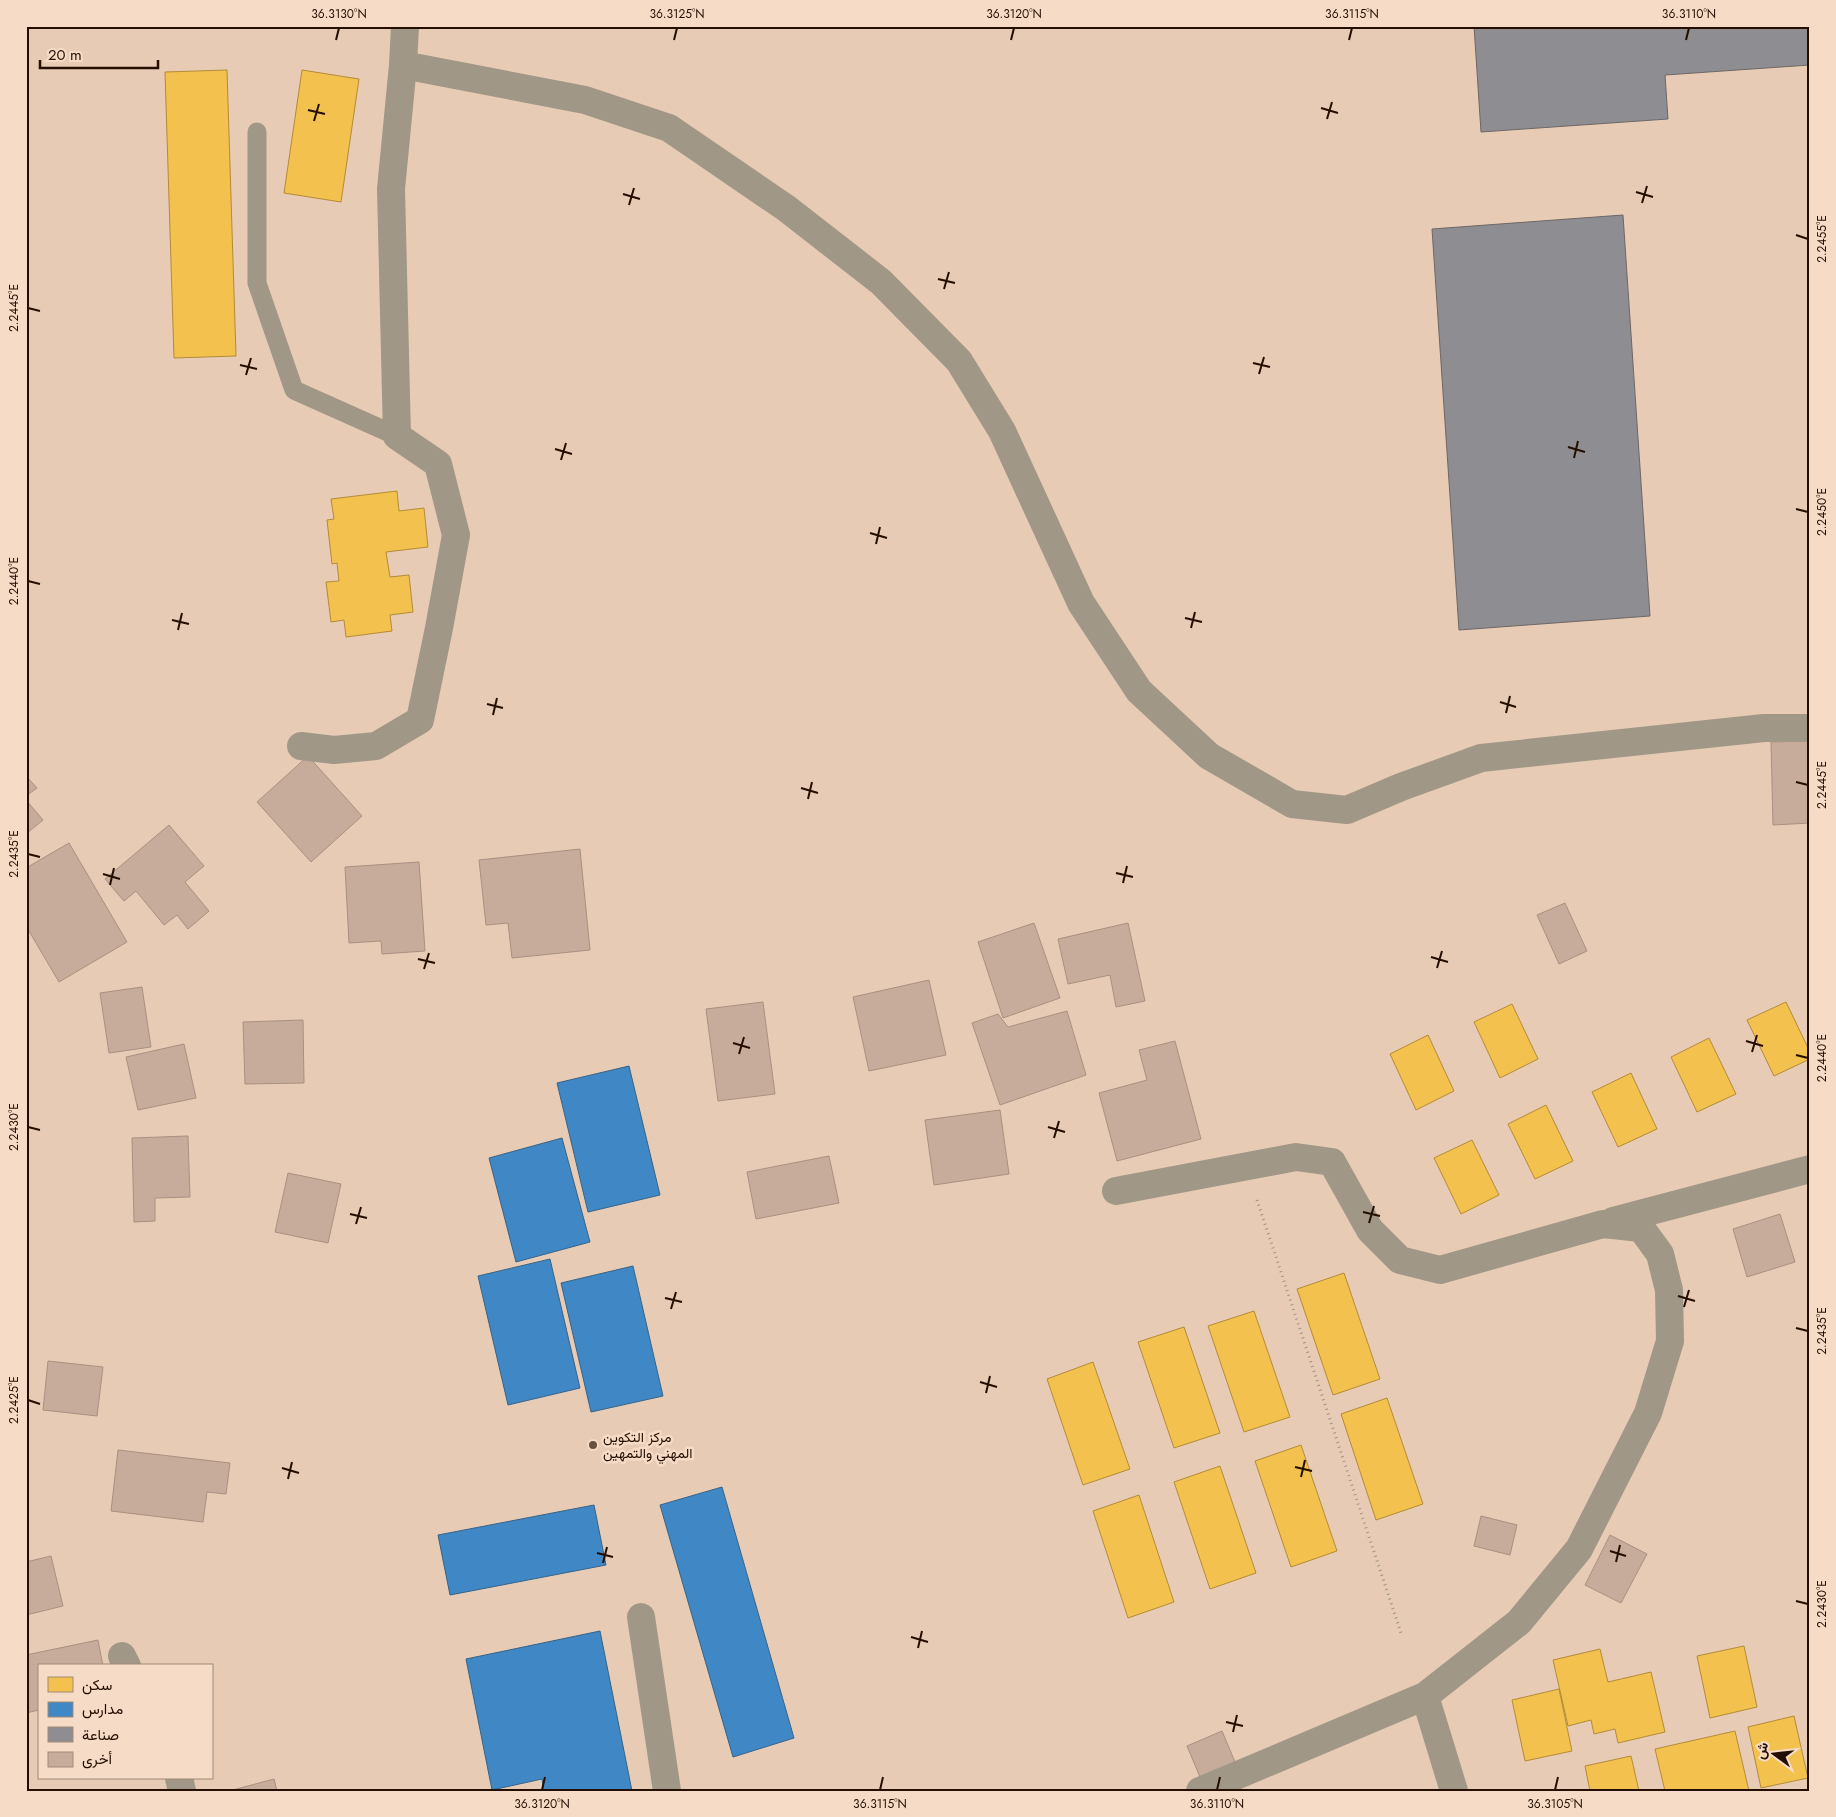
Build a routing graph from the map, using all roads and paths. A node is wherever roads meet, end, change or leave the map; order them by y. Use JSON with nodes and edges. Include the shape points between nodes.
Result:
{"nodes":[{"id":1,"x":405,"y":26,"type":"edge"},
{"id":2,"x":404,"y":65,"type":"junction"},
{"id":3,"x":257,"y":132,"type":"dead end"},
{"id":4,"x":397,"y":436,"type":"junction"},
{"id":5,"x":1810,"y":728,"type":"edge"},
{"id":6,"x":301,"y":746,"type":"dead end"},
{"id":7,"x":1263,"y":1164,"type":"junction"},
{"id":8,"x":1810,"y":1169,"type":"edge"},
{"id":9,"x":1116,"y":1191,"type":"dead end"},
{"id":10,"x":1603,"y":1224,"type":"junction"},
{"id":11,"x":641,"y":1617,"type":"dead end"},
{"id":12,"x":1401,"y":1634,"type":"dead end"},
{"id":13,"x":1425,"y":1696,"type":"junction"},
{"id":14,"x":667,"y":1791,"type":"edge"},
{"id":15,"x":1200,"y":1791,"type":"edge"},
{"id":16,"x":1454,"y":1791,"type":"edge"}],
"edges":[{"from":1,"to":2,"type":"street"},
{"from":2,"to":4,"type":"street","via":[[391,189]]},
{"from":2,"to":5,"type":"street","via":[[585,100],[669,128],[786,208],[881,282],[960,361],[1002,431],[1082,603],[1139,691],[1208,756],[1292,804],[1347,810],[1481,758],[1764,728]]},
{"from":3,"to":4,"type":"lane","via":[[257,283],[294,390]]},
{"from":4,"to":6,"type":"street","via":[[438,464],[456,535],[420,720],[376,746],[334,750]]},
{"from":7,"to":9,"type":"street"},
{"from":7,"to":10,"type":"street","via":[[1296,1157],[1332,1162],[1370,1230],[1400,1260],[1440,1270]]},
{"from":7,"to":12,"type":"path","via":[[1257,1201]]},
{"from":8,"to":10,"type":"street"},
{"from":10,"to":13,"type":"street","via":[[1641,1228],[1660,1254],[1669,1290],[1670,1341],[1648,1413],[1579,1549],[1519,1622]]},
{"from":11,"to":14,"type":"street"},
{"from":13,"to":15,"type":"street"},
{"from":13,"to":16,"type":"street"}]}
